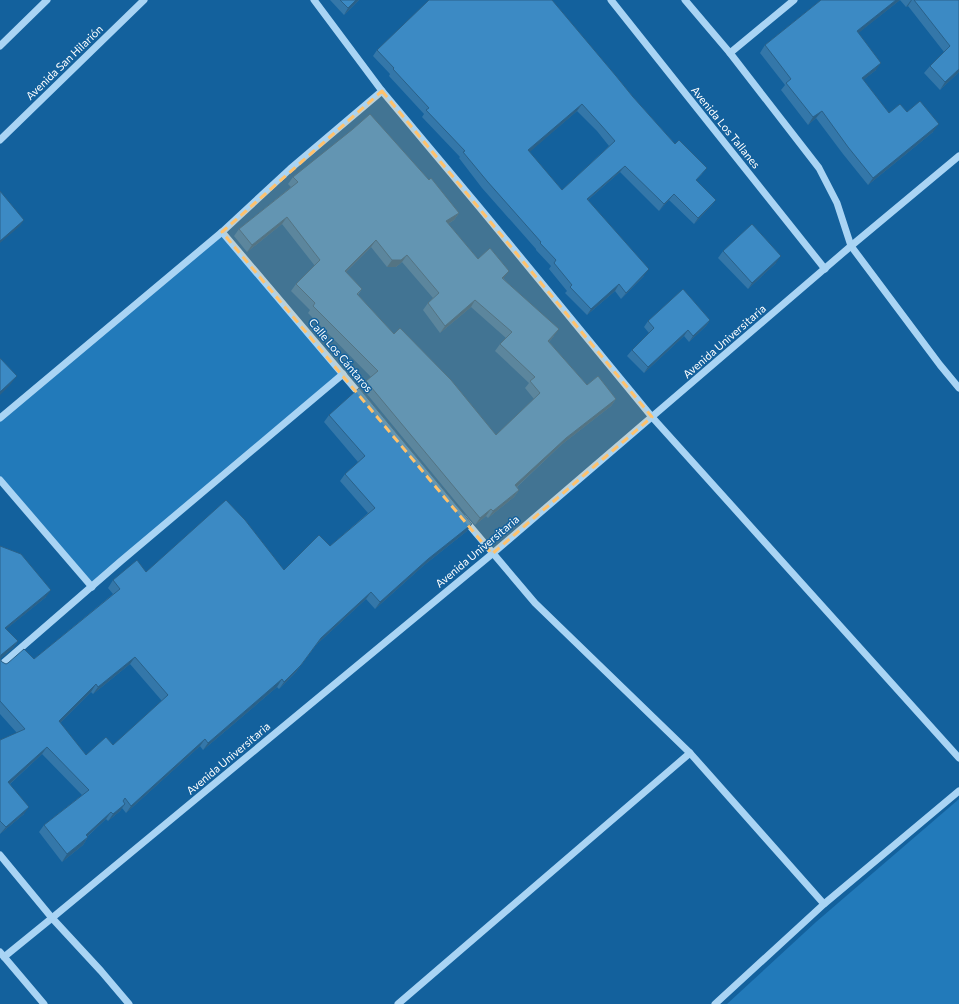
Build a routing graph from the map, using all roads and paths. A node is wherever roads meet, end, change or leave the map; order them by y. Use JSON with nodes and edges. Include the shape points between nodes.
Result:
{"nodes":[{"id":1,"x":47,"y":0,"type":"edge"},
{"id":2,"x":144,"y":0,"type":"edge"},
{"id":3,"x":314,"y":0,"type":"edge"},
{"id":4,"x":611,"y":0,"type":"edge"},
{"id":5,"x":685,"y":0,"type":"edge"},
{"id":6,"x":794,"y":0,"type":"edge"},
{"id":7,"x":0,"y":46,"type":"edge"},
{"id":8,"x":730,"y":53,"type":"junction"},
{"id":9,"x":382,"y":91,"type":"junction"},
{"id":10,"x":0,"y":140,"type":"edge"},
{"id":11,"x":959,"y":156,"type":"edge"},
{"id":12,"x":222,"y":232,"type":"junction"},
{"id":13,"x":852,"y":246,"type":"junction"},
{"id":14,"x":825,"y":268,"type":"junction"},
{"id":15,"x":343,"y":374,"type":"junction"},
{"id":16,"x":959,"y":388,"type":"edge"},
{"id":17,"x":368,"y":404,"type":"edge"},
{"id":18,"x":652,"y":417,"type":"junction"},
{"id":19,"x":0,"y":418,"type":"edge"},
{"id":20,"x":0,"y":480,"type":"edge"},
{"id":21,"x":458,"y":512,"type":"edge"},
{"id":22,"x":492,"y":554,"type":"junction"},
{"id":23,"x":92,"y":587,"type":"junction"},
{"id":24,"x":0,"y":666,"type":"edge"},
{"id":25,"x":690,"y":753,"type":"junction"},
{"id":26,"x":959,"y":758,"type":"edge"},
{"id":27,"x":959,"y":791,"type":"edge"},
{"id":28,"x":0,"y":855,"type":"edge"},
{"id":29,"x":824,"y":904,"type":"junction"},
{"id":30,"x":52,"y":918,"type":"junction"},
{"id":31,"x":2,"y":954,"type":"edge"},
{"id":32,"x":44,"y":1004,"type":"edge"},
{"id":33,"x":129,"y":1004,"type":"edge"},
{"id":34,"x":398,"y":1004,"type":"edge"},
{"id":35,"x":715,"y":1004,"type":"edge"}],
"edges":[{"from":1,"to":7,"type":"street"},
{"from":2,"to":10,"type":"street","name":"Avenida San Hilarión"},
{"from":3,"to":9,"type":"street"},
{"from":4,"to":14,"type":"street","name":"Avenida Los Tallanes"},
{"from":5,"to":8,"type":"street"},
{"from":6,"to":8,"type":"street"},
{"from":8,"to":13,"type":"street","via":[[819,168],[837,203]]},
{"from":9,"to":12,"type":"street"},
{"from":9,"to":18,"type":"street"},
{"from":11,"to":13,"type":"street","name":"Avenida Universitaria"},
{"from":12,"to":15,"type":"street","name":"Calle Los Cántaros"},
{"from":12,"to":19,"type":"street"},
{"from":13,"to":14,"type":"street","name":"Avenida Universitaria"},
{"from":13,"to":16,"type":"street"},
{"from":14,"to":18,"type":"street","name":"Avenida Universitaria"},
{"from":15,"to":17,"type":"street","name":"Calle Los Cántaros"},
{"from":15,"to":23,"type":"street"},
{"from":18,"to":22,"type":"street","name":"Avenida Universitaria"},
{"from":18,"to":26,"type":"street"},
{"from":20,"to":23,"type":"street"},
{"from":21,"to":22,"type":"street"},
{"from":22,"to":25,"type":"street","via":[[535,603]]},
{"from":22,"to":30,"type":"street","name":"Avenida Universitaria"},
{"from":23,"to":24,"type":"street"},
{"from":25,"to":29,"type":"street"},
{"from":25,"to":34,"type":"street"},
{"from":27,"to":29,"type":"street"},
{"from":28,"to":30,"type":"street"},
{"from":29,"to":35,"type":"street"},
{"from":30,"to":31,"type":"street","name":"Avenida Universitaria"},
{"from":30,"to":33,"type":"street"},
{"from":31,"to":32,"type":"street"}]}
